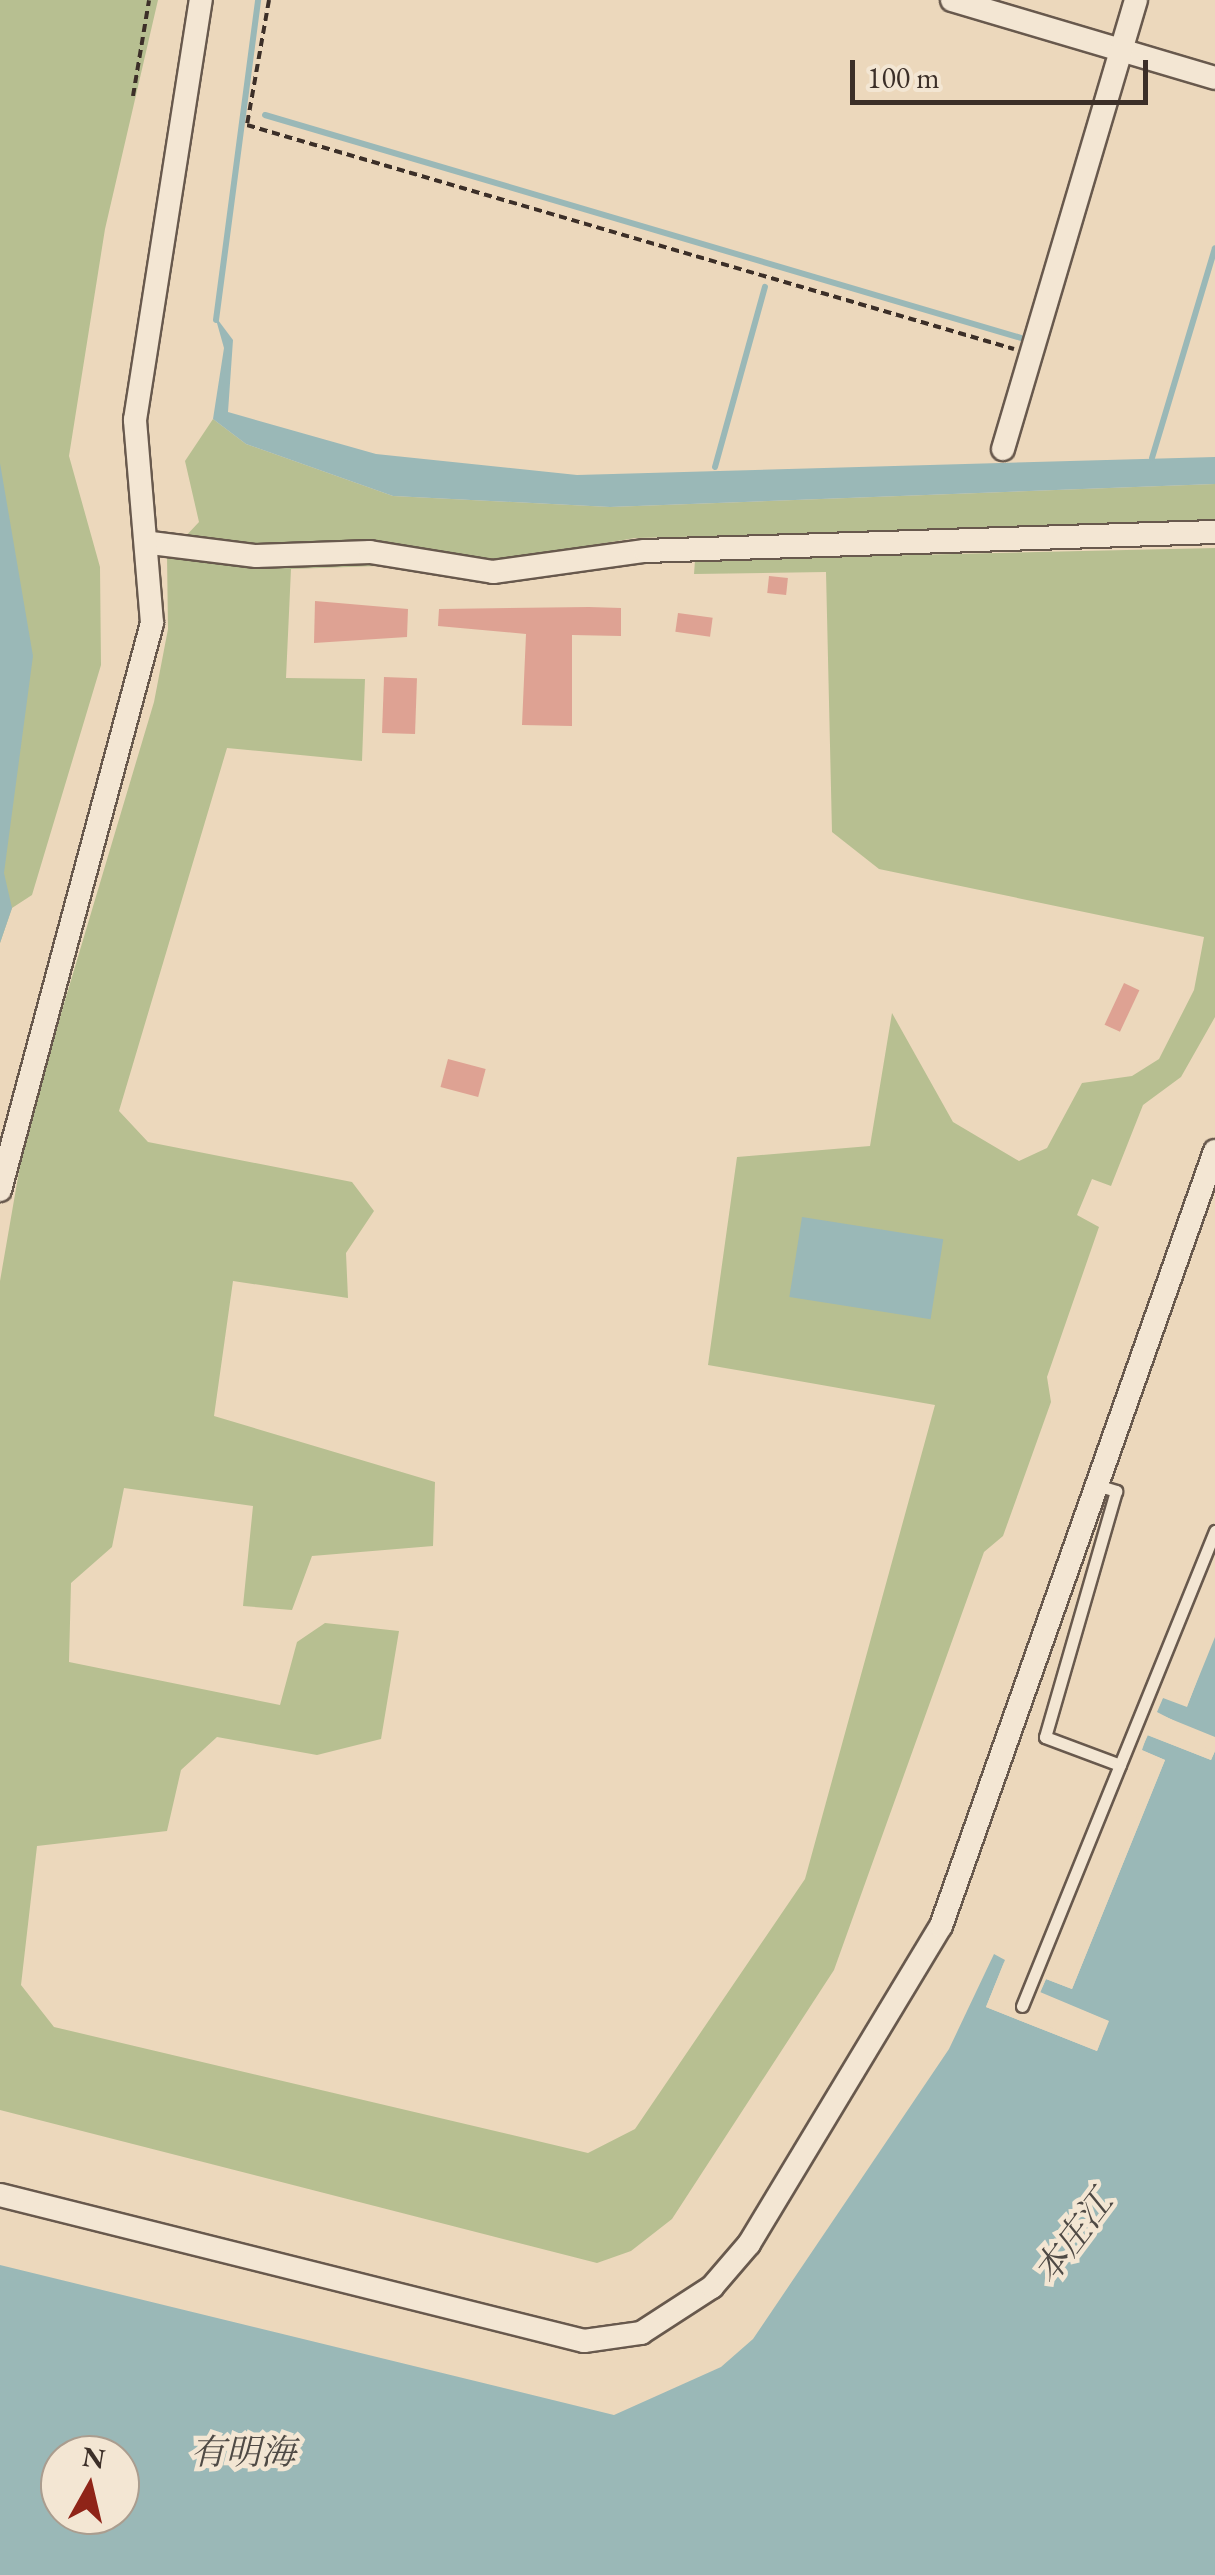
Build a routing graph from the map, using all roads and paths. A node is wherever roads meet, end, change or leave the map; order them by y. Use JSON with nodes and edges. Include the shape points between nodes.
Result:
{"nodes":[{"id":1,"x":148,"y":0,"type":"edge"},
{"id":2,"x":201,"y":0,"type":"edge"},
{"id":3,"x":269,"y":0,"type":"edge"},
{"id":4,"x":952,"y":0,"type":"edge"},
{"id":5,"x":1136,"y":0,"type":"edge"},
{"id":6,"x":1121,"y":50,"type":"junction"},
{"id":7,"x":1215,"y":78,"type":"edge"},
{"id":8,"x":133,"y":96,"type":"dead end"},
{"id":9,"x":1031,"y":354,"type":"junction"},
{"id":10,"x":1003,"y":449,"type":"dead end"},
{"id":11,"x":1215,"y":532,"type":"edge"},
{"id":12,"x":151,"y":543,"type":"junction"},
{"id":13,"x":1215,"y":1150,"type":"edge"},
{"id":14,"x":0,"y":1190,"type":"edge"},
{"id":15,"x":1103,"y":1487,"type":"dead end"},
{"id":16,"x":1215,"y":1531,"type":"edge"},
{"id":17,"x":1120,"y":1765,"type":"junction"},
{"id":18,"x":1022,"y":2006,"type":"dead end"},
{"id":19,"x":0,"y":2194,"type":"edge"}],
"edges":[{"from":1,"to":8,"type":"path"},
{"from":2,"to":12,"type":"street","via":[[134,420],[133,468]]},
{"from":3,"to":9,"type":"path","via":[[247,125]]},
{"from":4,"to":6,"type":"street"},
{"from":5,"to":6,"type":"street"},
{"from":6,"to":7,"type":"street"},
{"from":6,"to":9,"type":"street"},
{"from":9,"to":10,"type":"street"},
{"from":11,"to":12,"type":"street","via":[[645,551],[494,572],[370,552],[256,556]]},
{"from":12,"to":14,"type":"street","via":[[152,622],[134,712]]},
{"from":13,"to":19,"type":"street","via":[[941,1926],[881,2037],[712,2287],[641,2333],[584,2341]]},
{"from":15,"to":17,"type":"lane","via":[[1116,1491],[1046,1737]]},
{"from":16,"to":17,"type":"lane"},
{"from":17,"to":18,"type":"lane"}]}
